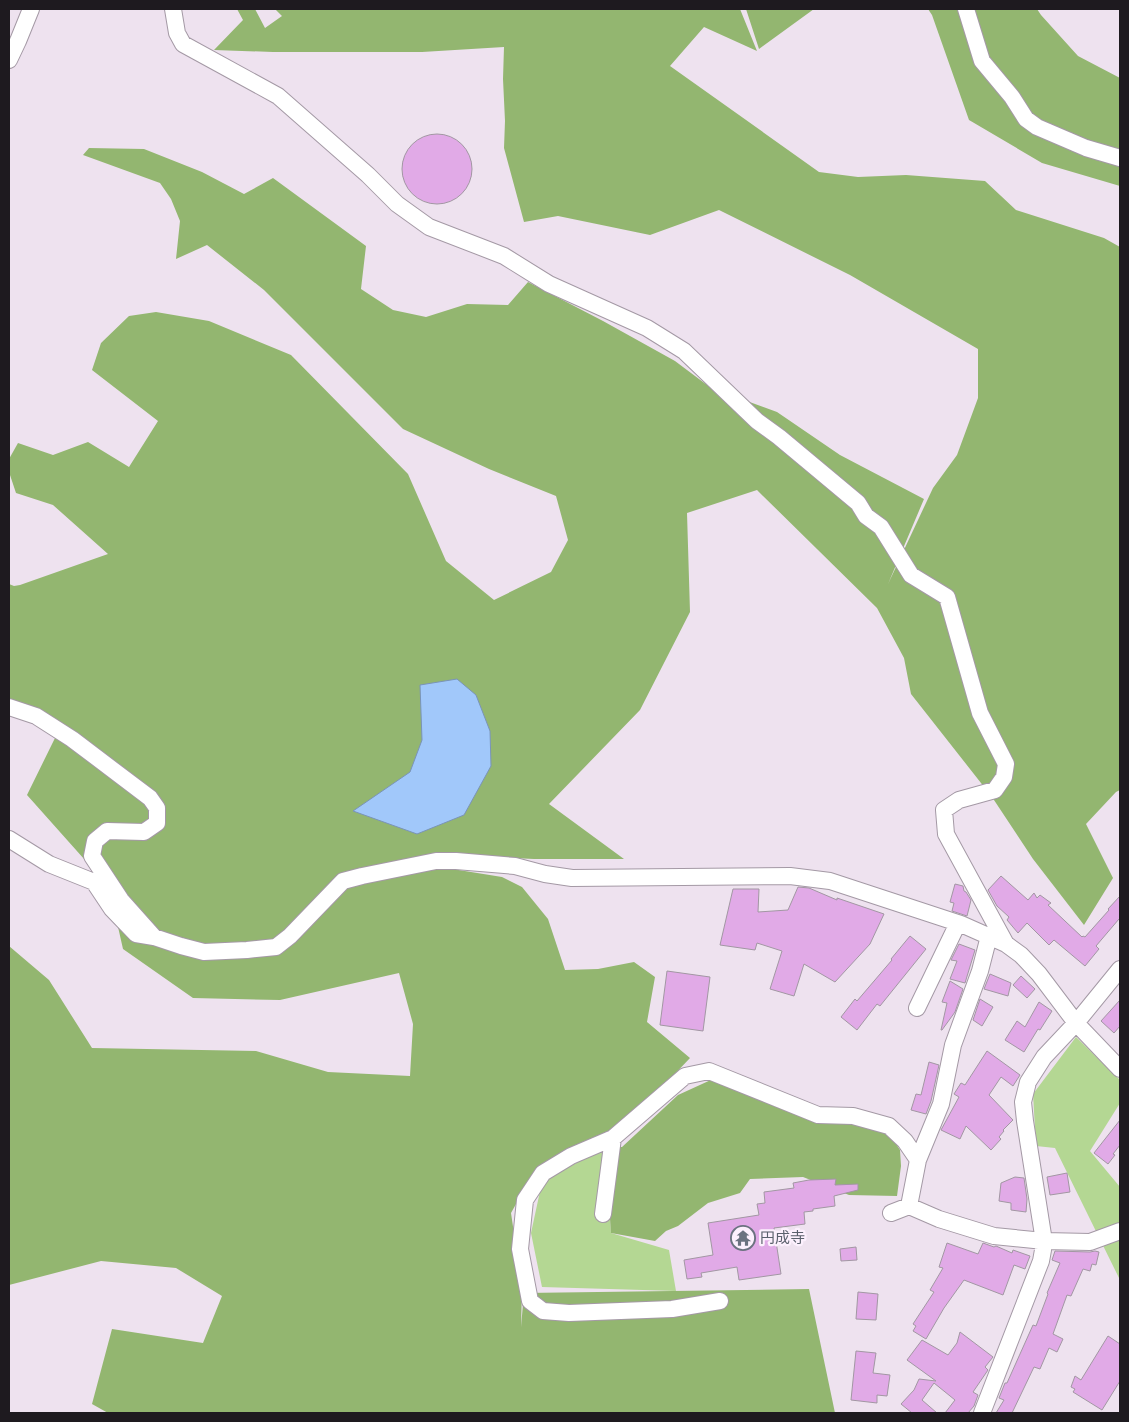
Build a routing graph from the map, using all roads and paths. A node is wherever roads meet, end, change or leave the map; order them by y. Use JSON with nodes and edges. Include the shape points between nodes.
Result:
{"nodes":[{"id":1,"x":31,"y":9,"type":"edge"},
{"id":2,"x":174,"y":9,"type":"edge"},
{"id":3,"x":966,"y":9,"type":"edge"},
{"id":4,"x":9,"y":60,"type":"edge"},
{"id":5,"x":1120,"y":158,"type":"edge"},
{"id":6,"x":9,"y":707,"type":"edge"},
{"id":7,"x":9,"y":839,"type":"edge"},
{"id":8,"x":958,"y":923,"type":"junction"},
{"id":9,"x":989,"y":936,"type":"junction"},
{"id":10,"x":154,"y":937,"type":"junction"},
{"id":11,"x":1006,"y":944,"type":"junction"},
{"id":12,"x":1120,"y":969,"type":"edge"},
{"id":13,"x":917,"y":1008,"type":"dead end"},
{"id":14,"x":1076,"y":1023,"type":"junction"},
{"id":15,"x":1120,"y":1069,"type":"edge"},
{"id":16,"x":613,"y":1138,"type":"junction"},
{"id":17,"x":918,"y":1160,"type":"junction"},
{"id":18,"x":909,"y":1206,"type":"junction"},
{"id":19,"x":891,"y":1213,"type":"dead end"},
{"id":20,"x":603,"y":1214,"type":"dead end"},
{"id":21,"x":1120,"y":1232,"type":"edge"},
{"id":22,"x":1044,"y":1242,"type":"junction"},
{"id":23,"x":720,"y":1300,"type":"dead end"},
{"id":24,"x":982,"y":1413,"type":"edge"}],
"edges":[{"from":1,"to":4,"type":"street"},
{"from":2,"to":11,"type":"street","via":[[177,33],[183,44],[278,96],[397,204],[429,227],[504,256],[549,284],[647,328],[684,351],[758,421],[858,503],[866,516],[882,527],[911,574],[947,597],[980,713],[1006,764],[1004,777],[995,790],[959,800],[944,810],[946,834]]},
{"from":3,"to":5,"type":"street","via":[[982,60],[1026,119],[1086,148]]},
{"from":6,"to":10,"type":"street","via":[[36,716],[72,739],[150,798],[157,808],[157,823],[144,832],[107,831],[95,841],[92,856],[121,900]]},
{"from":7,"to":10,"type":"street","via":[[49,864],[94,882],[112,910],[136,934]]},
{"from":8,"to":9,"type":"street"},
{"from":8,"to":10,"type":"street","via":[[830,881],[790,876],[572,878],[515,866],[436,861],[343,881],[276,947],[204,952]]},
{"from":8,"to":13,"type":"street"},
{"from":9,"to":11,"type":"street"},
{"from":9,"to":17,"type":"street","via":[[953,1045],[941,1104]]},
{"from":11,"to":14,"type":"street","via":[[1039,974]]},
{"from":12,"to":14,"type":"street"},
{"from":14,"to":15,"type":"street"},
{"from":14,"to":22,"type":"street","via":[[1044,1057],[1028,1082],[1023,1102]]},
{"from":16,"to":17,"type":"street","via":[[685,1076],[710,1071],[818,1115],[853,1116],[889,1126]]},
{"from":16,"to":20,"type":"street"},
{"from":16,"to":23,"type":"street","via":[[543,1172],[525,1200],[520,1249],[530,1302],[543,1311],[569,1313],[672,1308]]},
{"from":17,"to":18,"type":"street"},
{"from":18,"to":19,"type":"street"},
{"from":18,"to":22,"type":"street","via":[[994,1236]]},
{"from":21,"to":22,"type":"street","via":[[1090,1242]]},
{"from":22,"to":24,"type":"street","via":[[1040,1261]]}]}
